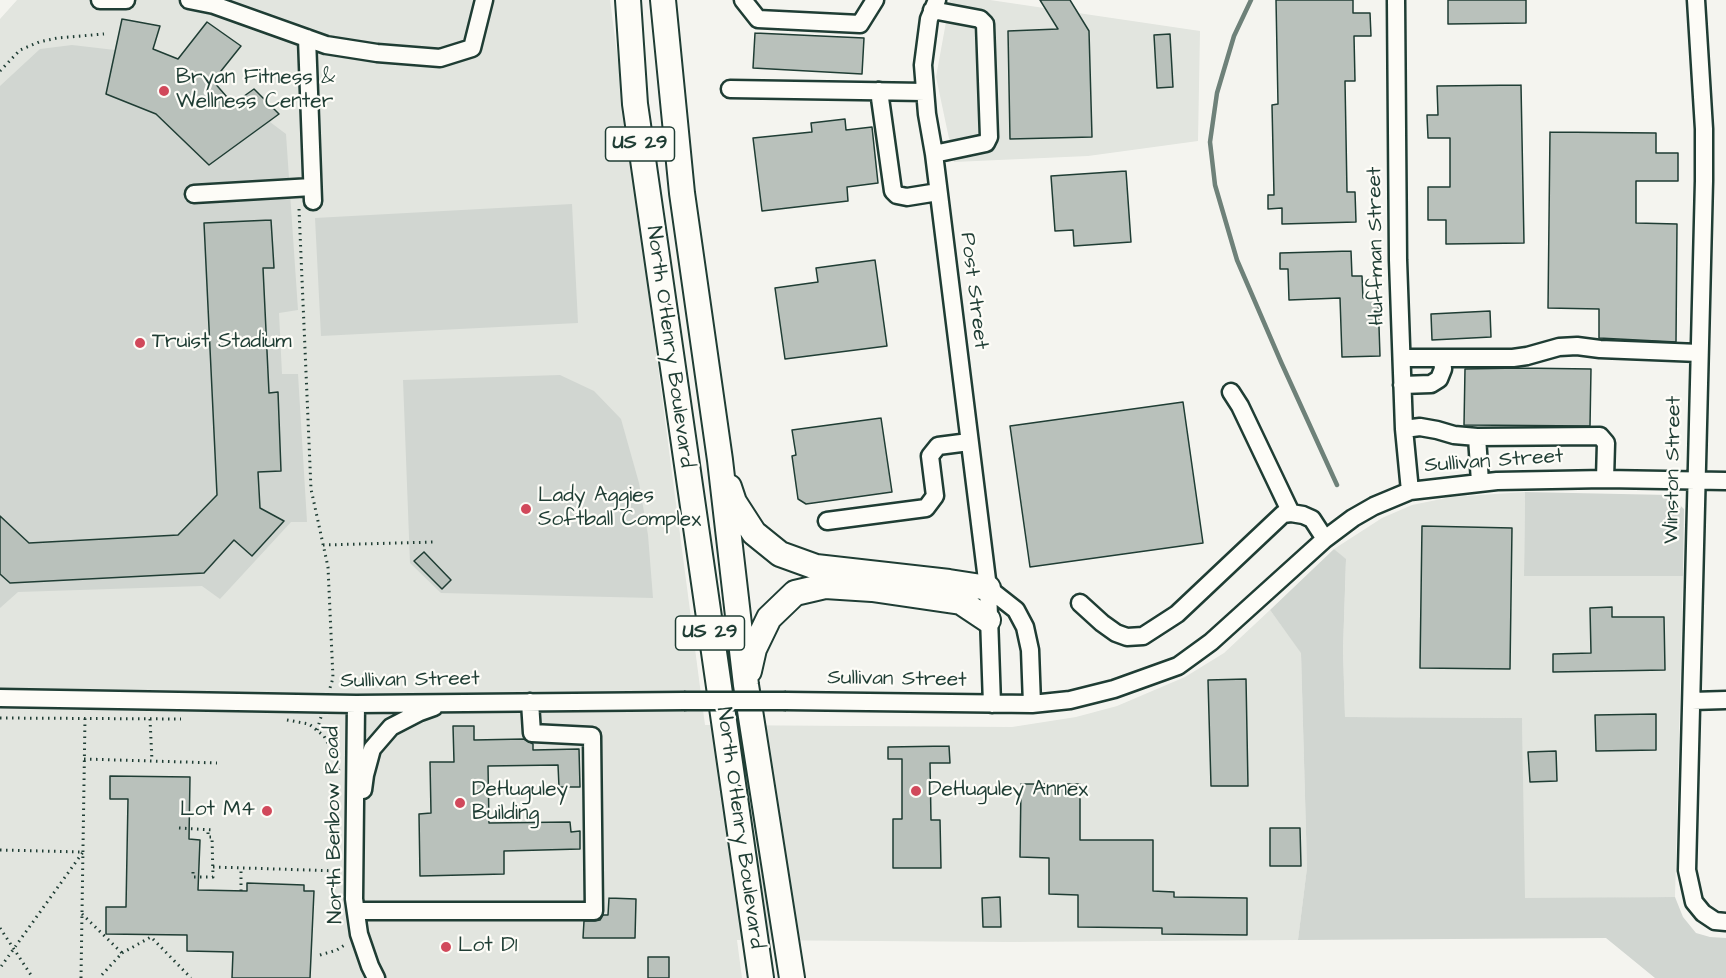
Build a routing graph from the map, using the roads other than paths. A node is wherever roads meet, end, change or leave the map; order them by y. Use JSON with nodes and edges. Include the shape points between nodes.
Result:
{"nodes":[{"id":1,"x":100,"y":0,"type":"edge"},
{"id":2,"x":126,"y":0,"type":"edge"},
{"id":3,"x":189,"y":0,"type":"edge"},
{"id":4,"x":484,"y":0,"type":"edge"},
{"id":5,"x":628,"y":0,"type":"edge"},
{"id":6,"x":663,"y":0,"type":"edge"},
{"id":7,"x":743,"y":0,"type":"edge"},
{"id":8,"x":875,"y":0,"type":"edge"},
{"id":9,"x":1396,"y":0,"type":"edge"},
{"id":10,"x":1696,"y":0,"type":"edge"},
{"id":11,"x":934,"y":5,"type":"edge"},
{"id":12,"x":307,"y":38,"type":"junction"},
{"id":13,"x":730,"y":89,"type":"dead end"},
{"id":14,"x":879,"y":91,"type":"junction"},
{"id":15,"x":925,"y":92,"type":"junction"},
{"id":16,"x":934,"y":154,"type":"junction"},
{"id":17,"x":938,"y":192,"type":"junction"},
{"id":18,"x":194,"y":194,"type":"dead end"},
{"id":19,"x":1699,"y":353,"type":"junction"},
{"id":20,"x":1402,"y":358,"type":"junction"},
{"id":21,"x":1442,"y":358,"type":"junction"},
{"id":22,"x":1402,"y":385,"type":"junction"},
{"id":23,"x":1231,"y":392,"type":"dead end"},
{"id":24,"x":1404,"y":429,"type":"junction"},
{"id":25,"x":1477,"y":437,"type":"junction"},
{"id":26,"x":969,"y":442,"type":"junction"},
{"id":27,"x":720,"y":460,"type":"junction"},
{"id":28,"x":1605,"y":479,"type":"junction"},
{"id":29,"x":1696,"y":481,"type":"junction"},
{"id":30,"x":1726,"y":481,"type":"edge"},
{"id":31,"x":1480,"y":482,"type":"junction"},
{"id":32,"x":1410,"y":490,"type":"junction"},
{"id":33,"x":1292,"y":513,"type":"junction"},
{"id":34,"x":827,"y":521,"type":"dead end"},
{"id":35,"x":1325,"y":539,"type":"junction"},
{"id":36,"x":987,"y":588,"type":"junction"},
{"id":37,"x":1080,"y":603,"type":"dead end"},
{"id":38,"x":988,"y":620,"type":"junction"},
{"id":39,"x":746,"y":685,"type":"junction"},
{"id":40,"x":0,"y":698,"type":"edge"},
{"id":41,"x":1726,"y":700,"type":"edge"},
{"id":42,"x":1692,"y":701,"type":"junction"},
{"id":43,"x":530,"y":702,"type":"junction"},
{"id":44,"x":444,"y":703,"type":"junction"},
{"id":45,"x":356,"y":704,"type":"junction"},
{"id":46,"x":992,"y":704,"type":"junction"},
{"id":47,"x":1032,"y":704,"type":"junction"},
{"id":48,"x":355,"y":829,"type":"junction"},
{"id":49,"x":356,"y":911,"type":"junction"},
{"id":50,"x":1726,"y":922,"type":"edge"},
{"id":51,"x":376,"y":978,"type":"edge"},
{"id":52,"x":760,"y":978,"type":"edge"},
{"id":53,"x":792,"y":978,"type":"edge"}],
"edges":[{"from":1,"to":2,"type":"street"},
{"from":3,"to":12,"type":"street"},
{"from":4,"to":12,"type":"street","via":[[472,48],[440,58],[336,47]]},
{"from":5,"to":52,"type":"highway","name":"North O'Henry Boulevard","number":"US 29","via":[[636,116]]},
{"from":6,"to":27,"type":"highway","name":"North O'Henry Boulevard","number":"US 29","via":[[682,193]]},
{"from":7,"to":8,"type":"street","via":[[758,19],[860,24]]},
{"from":9,"to":20,"type":"street","name":"Huffman Street"},
{"from":10,"to":19,"type":"street","name":"Winston Street","via":[[1704,129]]},
{"from":11,"to":15,"type":"street","name":"Post Street","via":[[922,65]]},
{"from":11,"to":16,"type":"street","via":[[985,24],[989,137],[986,143]]},
{"from":12,"to":18,"type":"street","via":[[308,198]]},
{"from":13,"to":14,"type":"street"},
{"from":14,"to":15,"type":"street"},
{"from":14,"to":17,"type":"street","via":[[893,191],[908,197]]},
{"from":15,"to":16,"type":"street","name":"Post Street"},
{"from":16,"to":17,"type":"street","name":"Post Street"},
{"from":17,"to":26,"type":"street","name":"Post Street"},
{"from":19,"to":21,"type":"street","via":[[1577,346],[1513,358]]},
{"from":19,"to":29,"type":"street","name":"Winston Street"},
{"from":20,"to":21,"type":"street"},
{"from":20,"to":22,"type":"street","name":"Huffman Street"},
{"from":21,"to":22,"type":"street","via":[[1439,379],[1431,384]]},
{"from":22,"to":24,"type":"street","name":"Huffman Street"},
{"from":23,"to":33,"type":"street"},
{"from":24,"to":25,"type":"street"},
{"from":24,"to":32,"type":"street","name":"Huffman Street"},
{"from":25,"to":28,"type":"street","via":[[1600,436],[1606,443]]},
{"from":25,"to":31,"type":"street"},
{"from":26,"to":34,"type":"street","via":[[938,446],[930,456],[935,496],[926,507]]},
{"from":26,"to":36,"type":"street","name":"Post Street"},
{"from":27,"to":36,"type":"highway","via":[[734,502],[754,533],[780,554],[816,567]]},
{"from":27,"to":39,"type":"highway","name":"North O'Henry Boulevard","number":"US 29"},
{"from":28,"to":29,"type":"street","name":"Sullivan Street"},
{"from":28,"to":31,"type":"street","name":"Sullivan Street"},
{"from":29,"to":30,"type":"street","name":"Sullivan Street"},
{"from":29,"to":42,"type":"street","name":"Winston Street"},
{"from":31,"to":32,"type":"street","name":"Sullivan Street"},
{"from":32,"to":35,"type":"street","name":"Sullivan Street","via":[[1353,518]]},
{"from":33,"to":35,"type":"street","via":[[1312,519]]},
{"from":33,"to":37,"type":"street","via":[[1274,520],[1177,614],[1143,636],[1116,633]]},
{"from":35,"to":47,"type":"street","name":"Sullivan Street","via":[[1211,642],[1178,666],[1114,689]]},
{"from":36,"to":38,"type":"street","name":"Post Street"},
{"from":36,"to":47,"type":"street","via":[[1016,610],[1025,627]]},
{"from":38,"to":39,"type":"highway","via":[[961,602],[883,591],[825,586],[795,594],[769,618],[754,649]]},
{"from":38,"to":46,"type":"street","name":"Post Street"},
{"from":39,"to":53,"type":"highway","name":"North O'Henry Boulevard","number":"US 29"},
{"from":40,"to":45,"type":"street","name":"Sullivan Street"},
{"from":41,"to":42,"type":"street"},
{"from":42,"to":50,"type":"street","name":"Winston Street","via":[[1688,870],[1694,902],[1715,921]]},
{"from":43,"to":44,"type":"street","name":"Sullivan Street"},
{"from":43,"to":46,"type":"street","name":"Sullivan Street","bridge":true},
{"from":43,"to":49,"type":"street","via":[[532,733],[592,736],[594,911]]},
{"from":44,"to":45,"type":"street","name":"Sullivan Street"},
{"from":44,"to":48,"type":"street","via":[[391,727],[372,749]]},
{"from":45,"to":48,"type":"street","name":"North Benbow Road"},
{"from":46,"to":47,"type":"street","name":"Sullivan Street"},
{"from":48,"to":49,"type":"street","name":"North Benbow Road"},
{"from":49,"to":51,"type":"street","name":"North Benbow Road","via":[[359,934]]}]}
